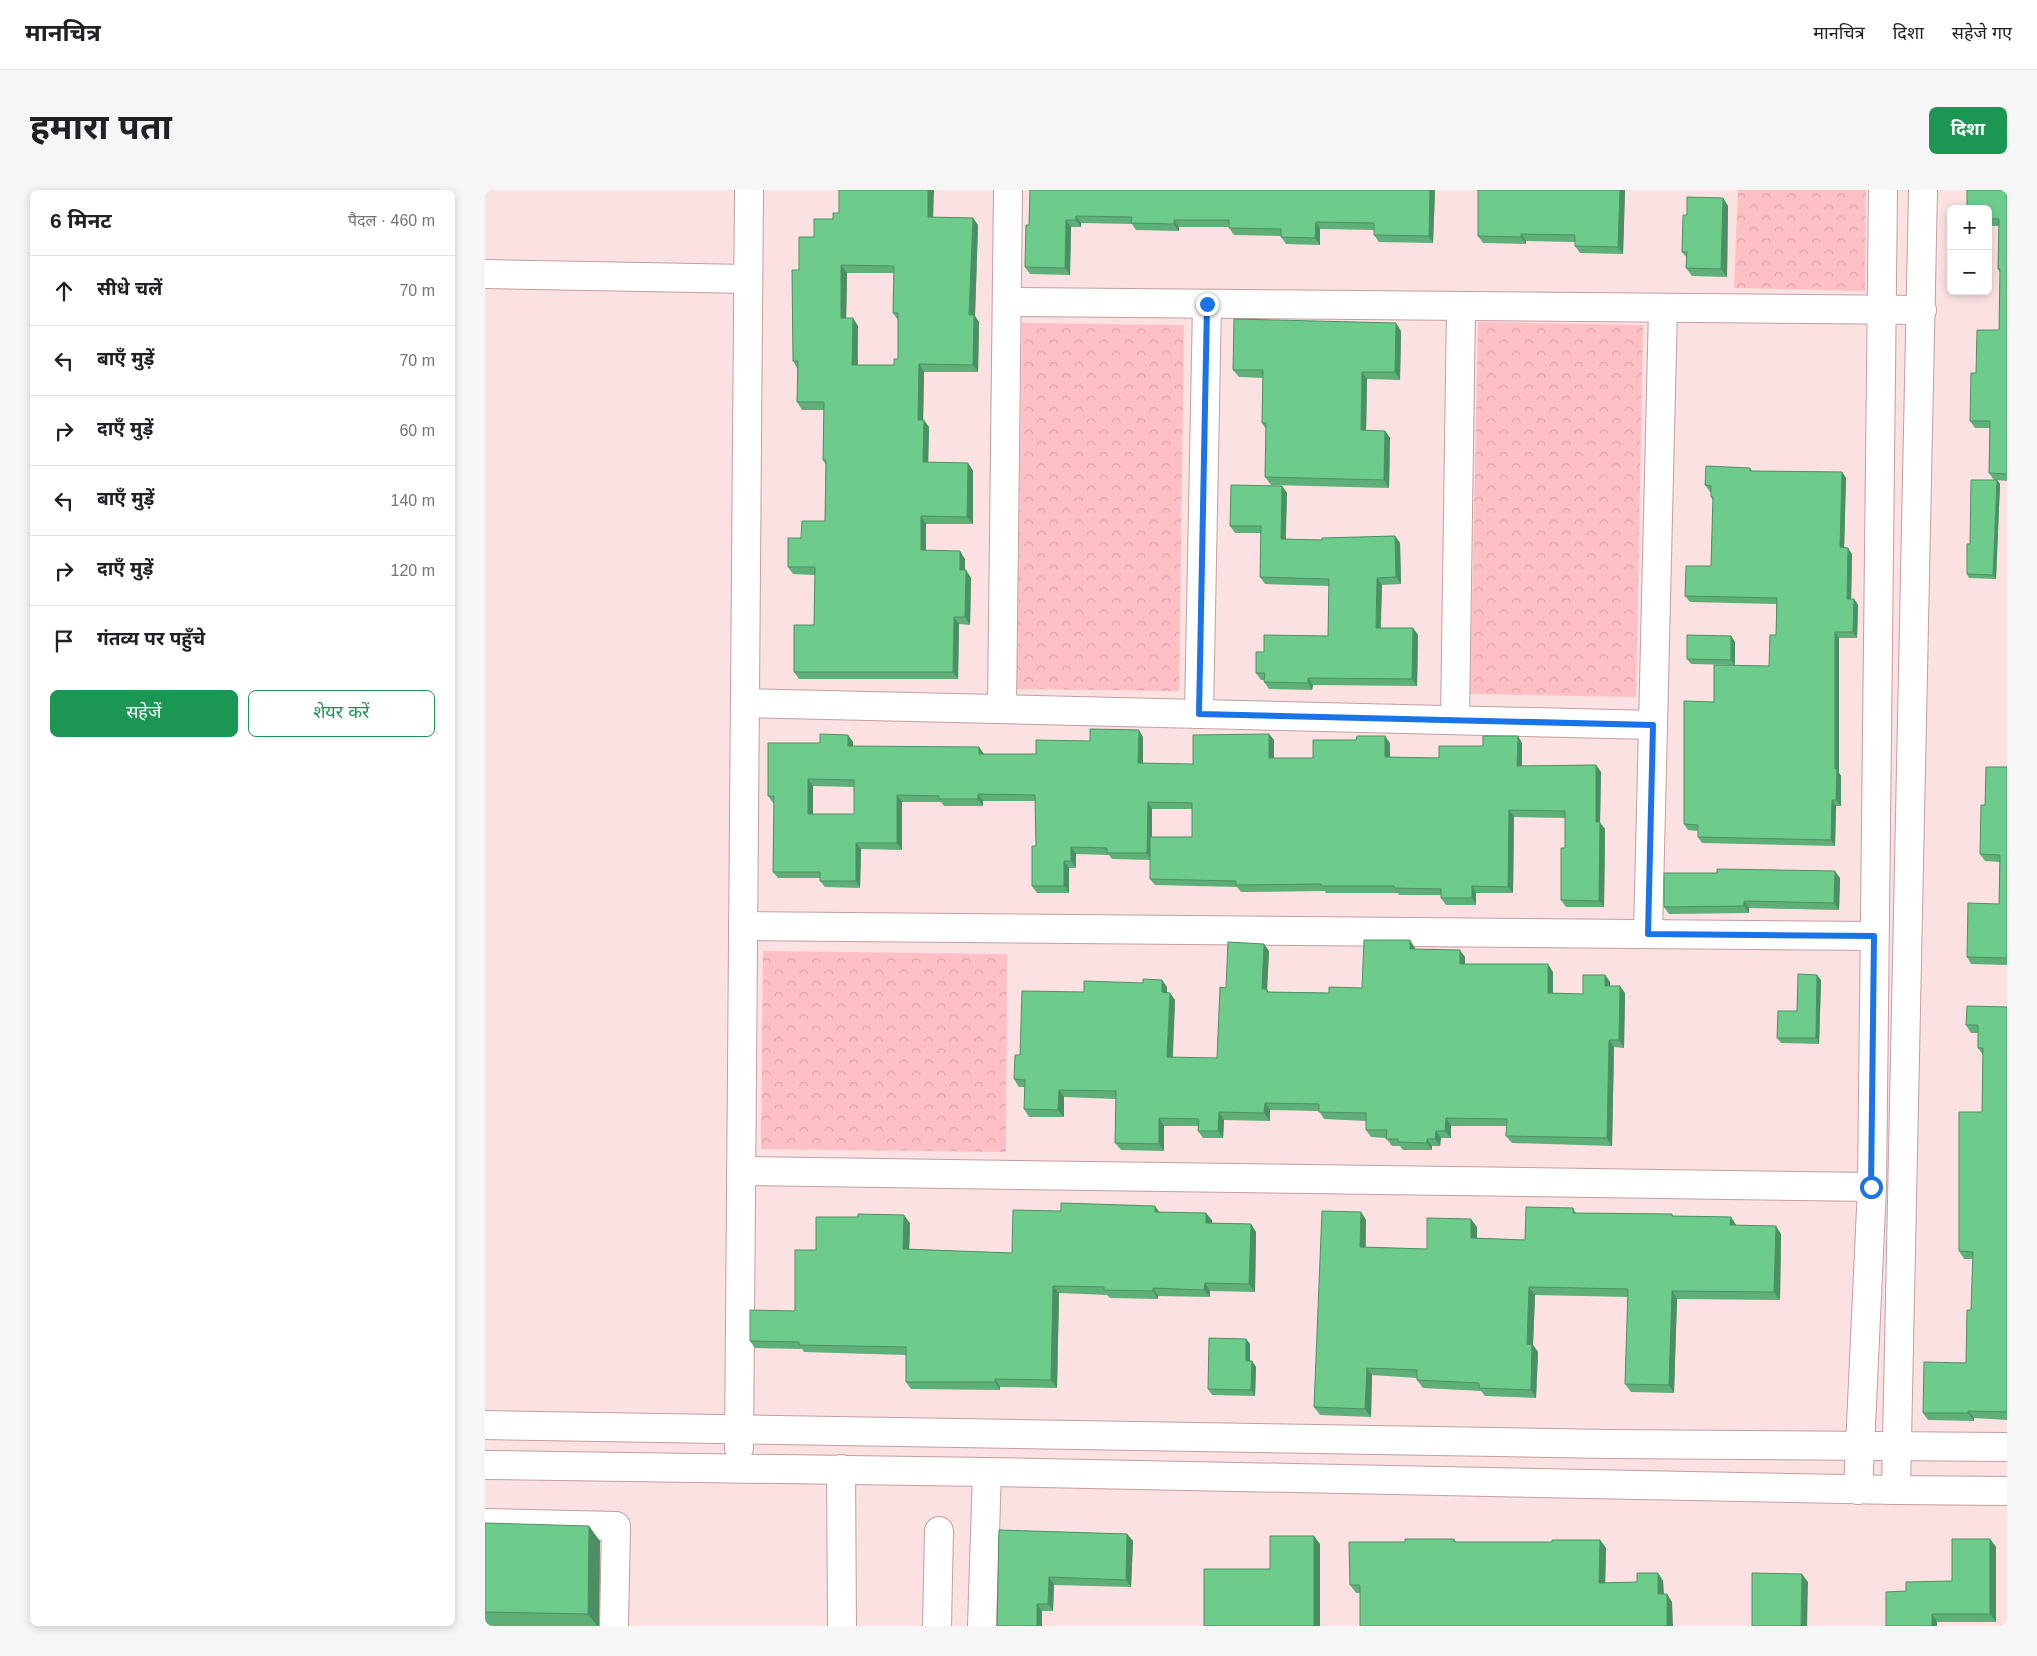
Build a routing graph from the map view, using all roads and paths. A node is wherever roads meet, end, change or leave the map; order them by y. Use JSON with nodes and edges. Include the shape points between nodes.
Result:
{"nodes":[{"id":1,"x":749,"y":190,"type":"edge"},
{"id":2,"x":1009,"y":190,"type":"edge"},
{"id":3,"x":1883,"y":190,"type":"edge"},
{"id":4,"x":1923,"y":190,"type":"edge"},
{"id":5,"x":485,"y":274,"type":"edge"},
{"id":6,"x":748,"y":280,"type":"junction"},
{"id":7,"x":1007,"y":302,"type":"junction"},
{"id":8,"x":1207,"y":304,"type":"junction"},
{"id":9,"x":1461,"y":306,"type":"junction"},
{"id":10,"x":1663,"y":308,"type":"junction"},
{"id":11,"x":1882,"y":310,"type":"junction"},
{"id":12,"x":1922,"y":310,"type":"junction"},
{"id":13,"x":745,"y":703,"type":"junction"},
{"id":14,"x":1002,"y":709,"type":"junction"},
{"id":15,"x":1199,"y":714,"type":"junction"},
{"id":16,"x":1455,"y":720,"type":"junction"},
{"id":17,"x":1653,"y":725,"type":"junction"},
{"id":18,"x":743,"y":926,"type":"junction"},
{"id":19,"x":1648,"y":934,"type":"junction"},
{"id":20,"x":1874,"y":936,"type":"junction"},
{"id":21,"x":741,"y":1171,"type":"junction"},
{"id":22,"x":1871,"y":1187,"type":"junction"},
{"id":23,"x":485,"y":1425,"type":"edge"},
{"id":24,"x":739,"y":1430,"type":"junction"},
{"id":25,"x":1860,"y":1445,"type":"junction"},
{"id":26,"x":1897,"y":1446,"type":"junction"},
{"id":27,"x":2007,"y":1447,"type":"edge"},
{"id":28,"x":485,"y":1465,"type":"edge"},
{"id":29,"x":739,"y":1468,"type":"junction"},
{"id":30,"x":841,"y":1470,"type":"junction"},
{"id":31,"x":987,"y":1472,"type":"junction"},
{"id":32,"x":1858,"y":1490,"type":"junction"},
{"id":33,"x":1896,"y":1490,"type":"junction"},
{"id":34,"x":2007,"y":1491,"type":"edge"},
{"id":35,"x":485,"y":1524,"type":"edge"},
{"id":36,"x":939,"y":1531,"type":"dead end"},
{"id":37,"x":614,"y":1626,"type":"edge"},
{"id":38,"x":842,"y":1626,"type":"edge"},
{"id":39,"x":937,"y":1626,"type":"edge"},
{"id":40,"x":983,"y":1626,"type":"edge"}],
"edges":[{"from":1,"to":6,"type":"street"},
{"from":2,"to":7,"type":"street"},
{"from":3,"to":11,"type":"street"},
{"from":4,"to":12,"type":"street"},
{"from":5,"to":6,"type":"street"},
{"from":6,"to":13,"type":"street"},
{"from":7,"to":8,"type":"street"},
{"from":7,"to":14,"type":"street"},
{"from":8,"to":9,"type":"street"},
{"from":8,"to":15,"type":"street"},
{"from":9,"to":10,"type":"street"},
{"from":9,"to":16,"type":"street"},
{"from":10,"to":11,"type":"street"},
{"from":10,"to":17,"type":"street"},
{"from":11,"to":12,"type":"street"},
{"from":11,"to":20,"type":"street"},
{"from":12,"to":26,"type":"street"},
{"from":13,"to":14,"type":"street"},
{"from":13,"to":18,"type":"street"},
{"from":14,"to":15,"type":"street"},
{"from":15,"to":16,"type":"street"},
{"from":16,"to":17,"type":"street"},
{"from":17,"to":19,"type":"street"},
{"from":18,"to":19,"type":"street"},
{"from":18,"to":21,"type":"street"},
{"from":19,"to":20,"type":"street"},
{"from":20,"to":22,"type":"street"},
{"from":21,"to":22,"type":"street"},
{"from":21,"to":24,"type":"street"},
{"from":22,"to":25,"type":"street"},
{"from":23,"to":24,"type":"street"},
{"from":24,"to":25,"type":"street"},
{"from":24,"to":29,"type":"street"},
{"from":25,"to":26,"type":"street"},
{"from":25,"to":32,"type":"street"},
{"from":26,"to":27,"type":"street"},
{"from":26,"to":33,"type":"street"},
{"from":28,"to":29,"type":"street"},
{"from":29,"to":30,"type":"street"},
{"from":30,"to":31,"type":"street"},
{"from":30,"to":38,"type":"street"},
{"from":31,"to":32,"type":"street"},
{"from":31,"to":40,"type":"street"},
{"from":32,"to":33,"type":"street"},
{"from":33,"to":34,"type":"street"},
{"from":35,"to":37,"type":"street","via":[[615,1526]]},
{"from":36,"to":39,"type":"street"}]}
